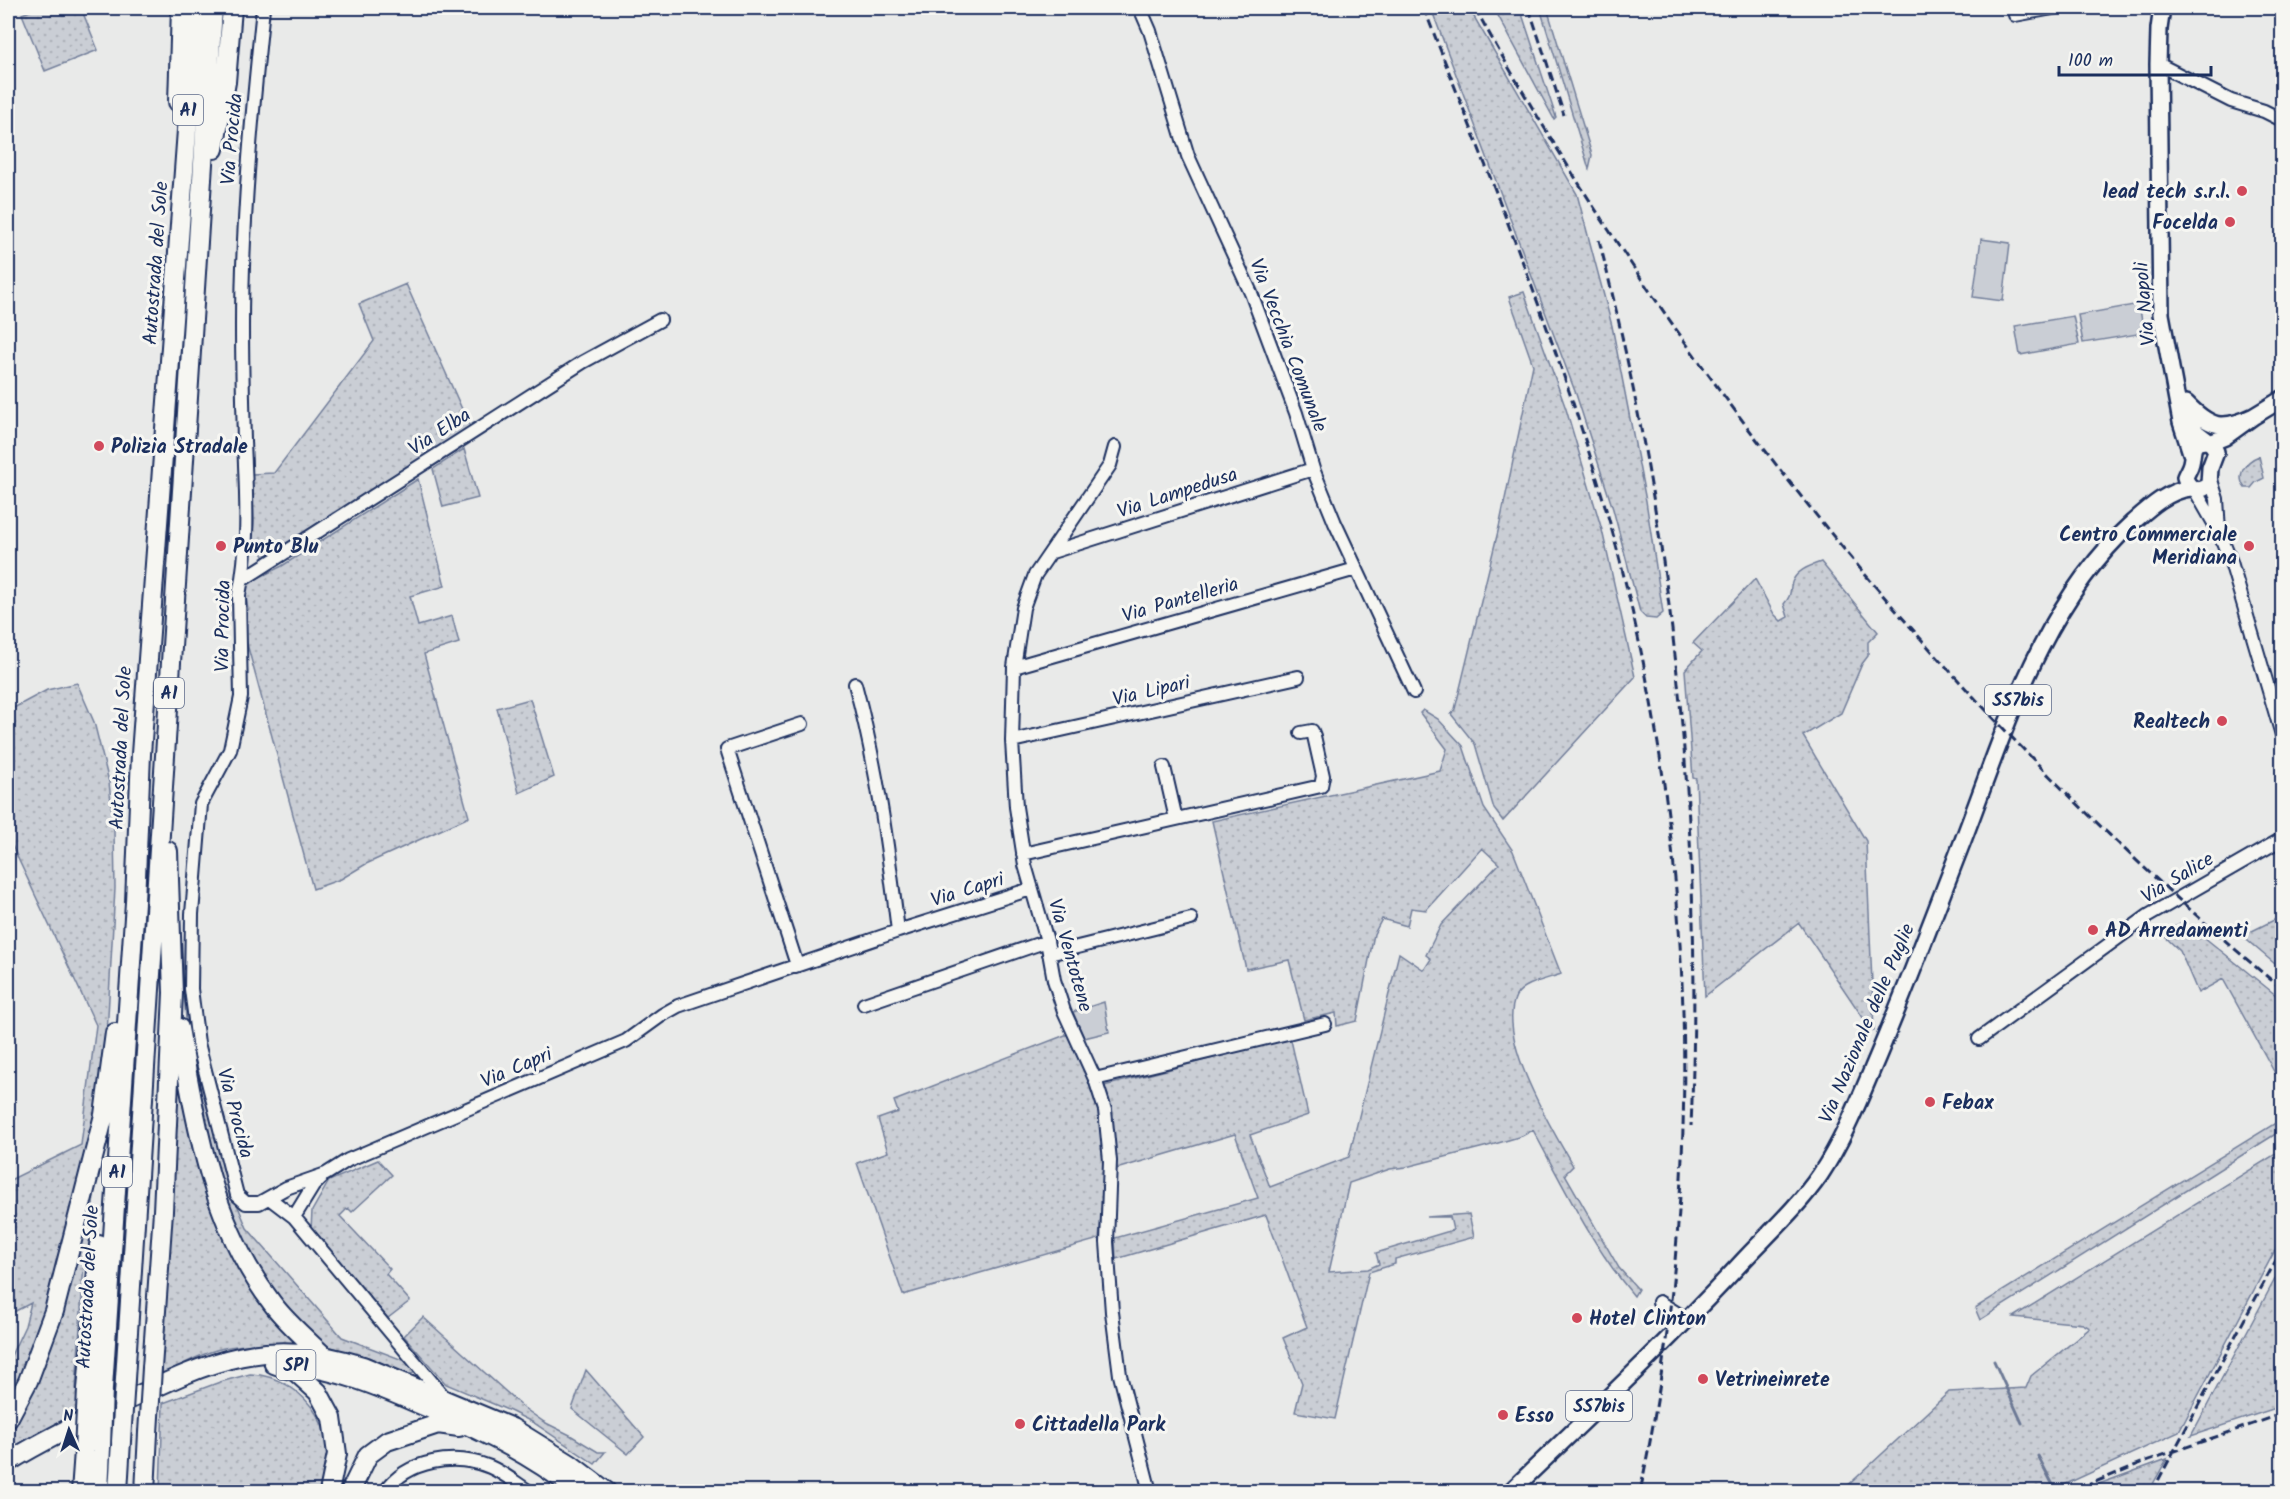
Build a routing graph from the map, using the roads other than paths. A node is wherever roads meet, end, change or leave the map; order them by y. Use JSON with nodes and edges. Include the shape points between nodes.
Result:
{"nodes":[{"id":1,"x":181,"y":8,"type":"edge"},
{"id":2,"x":196,"y":8,"type":"edge"},
{"id":3,"x":213,"y":8,"type":"edge"},
{"id":4,"x":232,"y":8,"type":"edge"},
{"id":5,"x":263,"y":8,"type":"edge"},
{"id":6,"x":1140,"y":8,"type":"edge"},
{"id":7,"x":2053,"y":8,"type":"edge"},
{"id":8,"x":2162,"y":8,"type":"edge"},
{"id":9,"x":2015,"y":15,"type":"dead end"},
{"id":10,"x":2158,"y":64,"type":"junction"},
{"id":11,"x":2283,"y":120,"type":"edge"},
{"id":12,"x":181,"y":212,"type":"junction"},
{"id":13,"x":200,"y":212,"type":"junction"},
{"id":14,"x":660,"y":320,"type":"dead end"},
{"id":15,"x":2174,"y":382,"type":"junction"},
{"id":16,"x":2180,"y":397,"type":"junction"},
{"id":17,"x":2278,"y":402,"type":"edge"},
{"id":18,"x":2254,"y":416,"type":"junction"},
{"id":19,"x":2208,"y":442,"type":"junction"},
{"id":20,"x":1115,"y":447,"type":"dead end"},
{"id":21,"x":2191,"y":453,"type":"junction"},
{"id":22,"x":2214,"y":460,"type":"junction"},
{"id":23,"x":1313,"y":469,"type":"junction"},
{"id":24,"x":2189,"y":469,"type":"junction"},
{"id":25,"x":2211,"y":477,"type":"junction"},
{"id":26,"x":2193,"y":489,"type":"junction"},
{"id":27,"x":2157,"y":502,"type":"junction"},
{"id":28,"x":2219,"y":532,"type":"junction"},
{"id":29,"x":1052,"y":552,"type":"junction"},
{"id":30,"x":1356,"y":569,"type":"junction"},
{"id":31,"x":242,"y":580,"type":"junction"},
{"id":32,"x":1014,"y":667,"type":"junction"},
{"id":33,"x":1298,"y":677,"type":"dead end"},
{"id":34,"x":855,"y":684,"type":"dead end"},
{"id":35,"x":1414,"y":692,"type":"dead end"},
{"id":36,"x":802,"y":724,"type":"dead end"},
{"id":37,"x":1301,"y":733,"type":"dead end"},
{"id":38,"x":2283,"y":735,"type":"edge"},
{"id":39,"x":1012,"y":741,"type":"junction"},
{"id":40,"x":164,"y":759,"type":"junction"},
{"id":41,"x":1164,"y":767,"type":"dead end"},
{"id":42,"x":1176,"y":819,"type":"junction"},
{"id":43,"x":2283,"y":839,"type":"edge"},
{"id":44,"x":1023,"y":854,"type":"junction"},
{"id":45,"x":1031,"y":889,"type":"junction"},
{"id":46,"x":1191,"y":919,"type":"dead end"},
{"id":47,"x":898,"y":931,"type":"junction"},
{"id":48,"x":1047,"y":941,"type":"junction"},
{"id":49,"x":1049,"y":954,"type":"junction"},
{"id":50,"x":131,"y":955,"type":"junction"},
{"id":51,"x":797,"y":965,"type":"junction"},
{"id":52,"x":173,"y":993,"type":"junction"},
{"id":53,"x":864,"y":1004,"type":"dead end"},
{"id":54,"x":1325,"y":1024,"type":"dead end"},
{"id":55,"x":1979,"y":1039,"type":"dead end"},
{"id":56,"x":1095,"y":1079,"type":"junction"},
{"id":57,"x":326,"y":1174,"type":"junction"},
{"id":58,"x":269,"y":1198,"type":"junction"},
{"id":59,"x":294,"y":1217,"type":"junction"},
{"id":60,"x":1659,"y":1302,"type":"dead end"},
{"id":61,"x":1688,"y":1320,"type":"junction"},
{"id":62,"x":324,"y":1356,"type":"junction"},
{"id":63,"x":274,"y":1364,"type":"junction"},
{"id":64,"x":446,"y":1398,"type":"junction"},
{"id":65,"x":8,"y":1419,"type":"edge"},
{"id":66,"x":480,"y":1430,"type":"junction"},
{"id":67,"x":93,"y":1449,"type":"junction"},
{"id":68,"x":8,"y":1462,"type":"edge"},
{"id":69,"x":8,"y":1475,"type":"edge"},
{"id":70,"x":577,"y":1490,"type":"edge"},
{"id":71,"x":81,"y":1491,"type":"edge"},
{"id":72,"x":99,"y":1491,"type":"edge"},
{"id":73,"x":118,"y":1491,"type":"edge"},
{"id":74,"x":145,"y":1491,"type":"edge"},
{"id":75,"x":329,"y":1491,"type":"edge"},
{"id":76,"x":350,"y":1491,"type":"edge"},
{"id":77,"x":385,"y":1491,"type":"edge"},
{"id":78,"x":530,"y":1491,"type":"edge"},
{"id":79,"x":606,"y":1491,"type":"edge"},
{"id":80,"x":1150,"y":1491,"type":"edge"},
{"id":81,"x":1510,"y":1491,"type":"edge"}],
"edges":[{"from":1,"to":12,"type":"highway"},
{"from":2,"to":12,"type":"highway","name":"Autostrada del Sole","number":"A1"},
{"from":3,"to":13,"type":"highway","number":"A1"},
{"from":4,"to":13,"type":"highway","via":[[226,82]]},
{"from":5,"to":31,"type":"street","name":"Via Procida","via":[[247,169],[242,290],[247,518]]},
{"from":6,"to":23,"type":"street","name":"Via Vecchia Comunale","via":[[1188,156],[1251,293]]},
{"from":7,"to":9,"type":"street"},
{"from":8,"to":10,"type":"main road","name":"Via Napoli"},
{"from":10,"to":11,"type":"street","via":[[2231,101]]},
{"from":10,"to":15,"type":"main road","name":"Via Napoli","via":[[2161,314]]},
{"from":12,"to":50,"type":"highway","name":"Autostrada del Sole","number":"A1","via":[[141,754]]},
{"from":13,"to":40,"type":"highway","number":"A1"},
{"from":14,"to":31,"type":"street","name":"Via Elba","via":[[583,362]]},
{"from":15,"to":16,"type":"main road","name":"Via Napoli"},
{"from":15,"to":21,"type":"main road","name":"Via Napoli"},
{"from":16,"to":18,"type":"main road","via":[[2201,418],[2214,424],[2236,424]]},
{"from":16,"to":19,"type":"main road","name":"Via Napoli","via":[[2190,423]]},
{"from":17,"to":18,"type":"main road"},
{"from":17,"to":22,"type":"main road"},
{"from":18,"to":19,"type":"main road","via":[[2225,437]]},
{"from":19,"to":21,"type":"main road","via":[[2198,442]]},
{"from":19,"to":22,"type":"main road","via":[[2215,448]]},
{"from":20,"to":29,"type":"street","name":"Via Ventotene","via":[[1110,465]]},
{"from":21,"to":24,"type":"main road"},
{"from":22,"to":25,"type":"main road"},
{"from":23,"to":29,"type":"street","name":"Via Lampedusa"},
{"from":23,"to":30,"type":"street","name":"Via Vecchia Comunale"},
{"from":24,"to":26,"type":"main road","via":[[2186,482]]},
{"from":24,"to":27,"type":"main road","name":"Via Nazionale delle Puglie","number":"SS7bis"},
{"from":25,"to":26,"type":"main road","name":"Via Nazionale delle Puglie","via":[[2206,487]]},
{"from":25,"to":28,"type":"street"},
{"from":26,"to":27,"type":"main road","name":"Via Nazionale delle Puglie","number":"SS7bis"},
{"from":26,"to":28,"type":"street"},
{"from":27,"to":61,"type":"main road","name":"Via Nazionale delle Puglie","number":"SS7bis","via":[[2108,546],[2063,607],[2042,644],[1898,1008],[1834,1152],[1792,1208]]},
{"from":28,"to":38,"type":"street"},
{"from":29,"to":32,"type":"street","name":"Via Ventotene","via":[[1035,575],[1023,608]]},
{"from":30,"to":32,"type":"street","name":"Via Pantelleria"},
{"from":30,"to":35,"type":"street","name":"Via Vecchia Comunale"},
{"from":31,"to":58,"type":"street","name":"Via Procida","via":[[238,595],[241,697],[230,750],[201,804],[190,989],[198,1043],[237,1195],[246,1203]]},
{"from":32,"to":39,"type":"street","name":"Via Ventotene"},
{"from":33,"to":39,"type":"street","name":"Via Lipari"},
{"from":34,"to":47,"type":"street","via":[[884,816]]},
{"from":36,"to":51,"type":"street","via":[[727,749]]},
{"from":37,"to":42,"type":"street","via":[[1312,731],[1314,736],[1323,776],[1321,786]]},
{"from":39,"to":44,"type":"street","name":"Via Ventotene"},
{"from":40,"to":52,"type":"highway"},
{"from":40,"to":73,"type":"highway","number":"A1","bridge":true},
{"from":41,"to":42,"type":"street"},
{"from":42,"to":44,"type":"street"},
{"from":43,"to":55,"type":"street","name":"Via Salice","via":[[2148,916]]},
{"from":44,"to":45,"type":"street","name":"Via Ventotene"},
{"from":45,"to":47,"type":"street","name":"Via Capri"},
{"from":45,"to":48,"type":"street","name":"Via Ventotene"},
{"from":46,"to":49,"type":"street"},
{"from":47,"to":51,"type":"street","name":"Via Capri"},
{"from":48,"to":49,"type":"street","name":"Via Ventotene"},
{"from":48,"to":53,"type":"street"},
{"from":49,"to":56,"type":"street","name":"Via Ventotene","via":[[1064,1011]]},
{"from":50,"to":65,"type":"highway","via":[[118,1009],[104,1115],[54,1311],[28,1381]]},
{"from":50,"to":67,"type":"highway","name":"Autostrada del Sole","number":"A1","bridge":true,"via":[[125,1053],[107,1142]]},
{"from":51,"to":57,"type":"street","name":"Via Capri","via":[[678,1006],[626,1041],[348,1160]]},
{"from":52,"to":62,"type":"highway","via":[[192,1100],[223,1217],[273,1304]]},
{"from":52,"to":74,"type":"highway","bridge":true},
{"from":54,"to":56,"type":"street"},
{"from":56,"to":80,"type":"street","name":"Via Ventotene","via":[[1105,1110],[1110,1161],[1107,1242],[1111,1347]]},
{"from":57,"to":58,"type":"street","name":"Via Capri"},
{"from":57,"to":59,"type":"street","via":[[313,1186]]},
{"from":58,"to":59,"type":"street"},
{"from":59,"to":64,"type":"street"},
{"from":60,"to":61,"type":"street"},
{"from":61,"to":81,"type":"main road","name":"Via Nazionale delle Puglie","number":"SS7bis"},
{"from":62,"to":64,"type":"highway","number":"SP1","via":[[363,1365]]},
{"from":62,"to":68,"type":"highway","number":"SP1","via":[[265,1353],[211,1363],[57,1433]]},
{"from":63,"to":66,"type":"highway","number":"SP1","via":[[337,1372]]},
{"from":63,"to":69,"type":"highway","number":"SP1","via":[[231,1369],[182,1387],[66,1441]]},
{"from":63,"to":75,"type":"highway","via":[[296,1372],[318,1392],[332,1418],[338,1454]]},
{"from":64,"to":79,"type":"highway","number":"SP1","via":[[532,1439]]},
{"from":66,"to":70,"type":"highway","number":"SP1"},
{"from":66,"to":76,"type":"highway","via":[[438,1424],[387,1441],[368,1455]]},
{"from":67,"to":71,"type":"highway"},
{"from":67,"to":72,"type":"highway"},
{"from":77,"to":78,"type":"street","via":[[404,1473],[453,1459],[491,1468]]}]}
